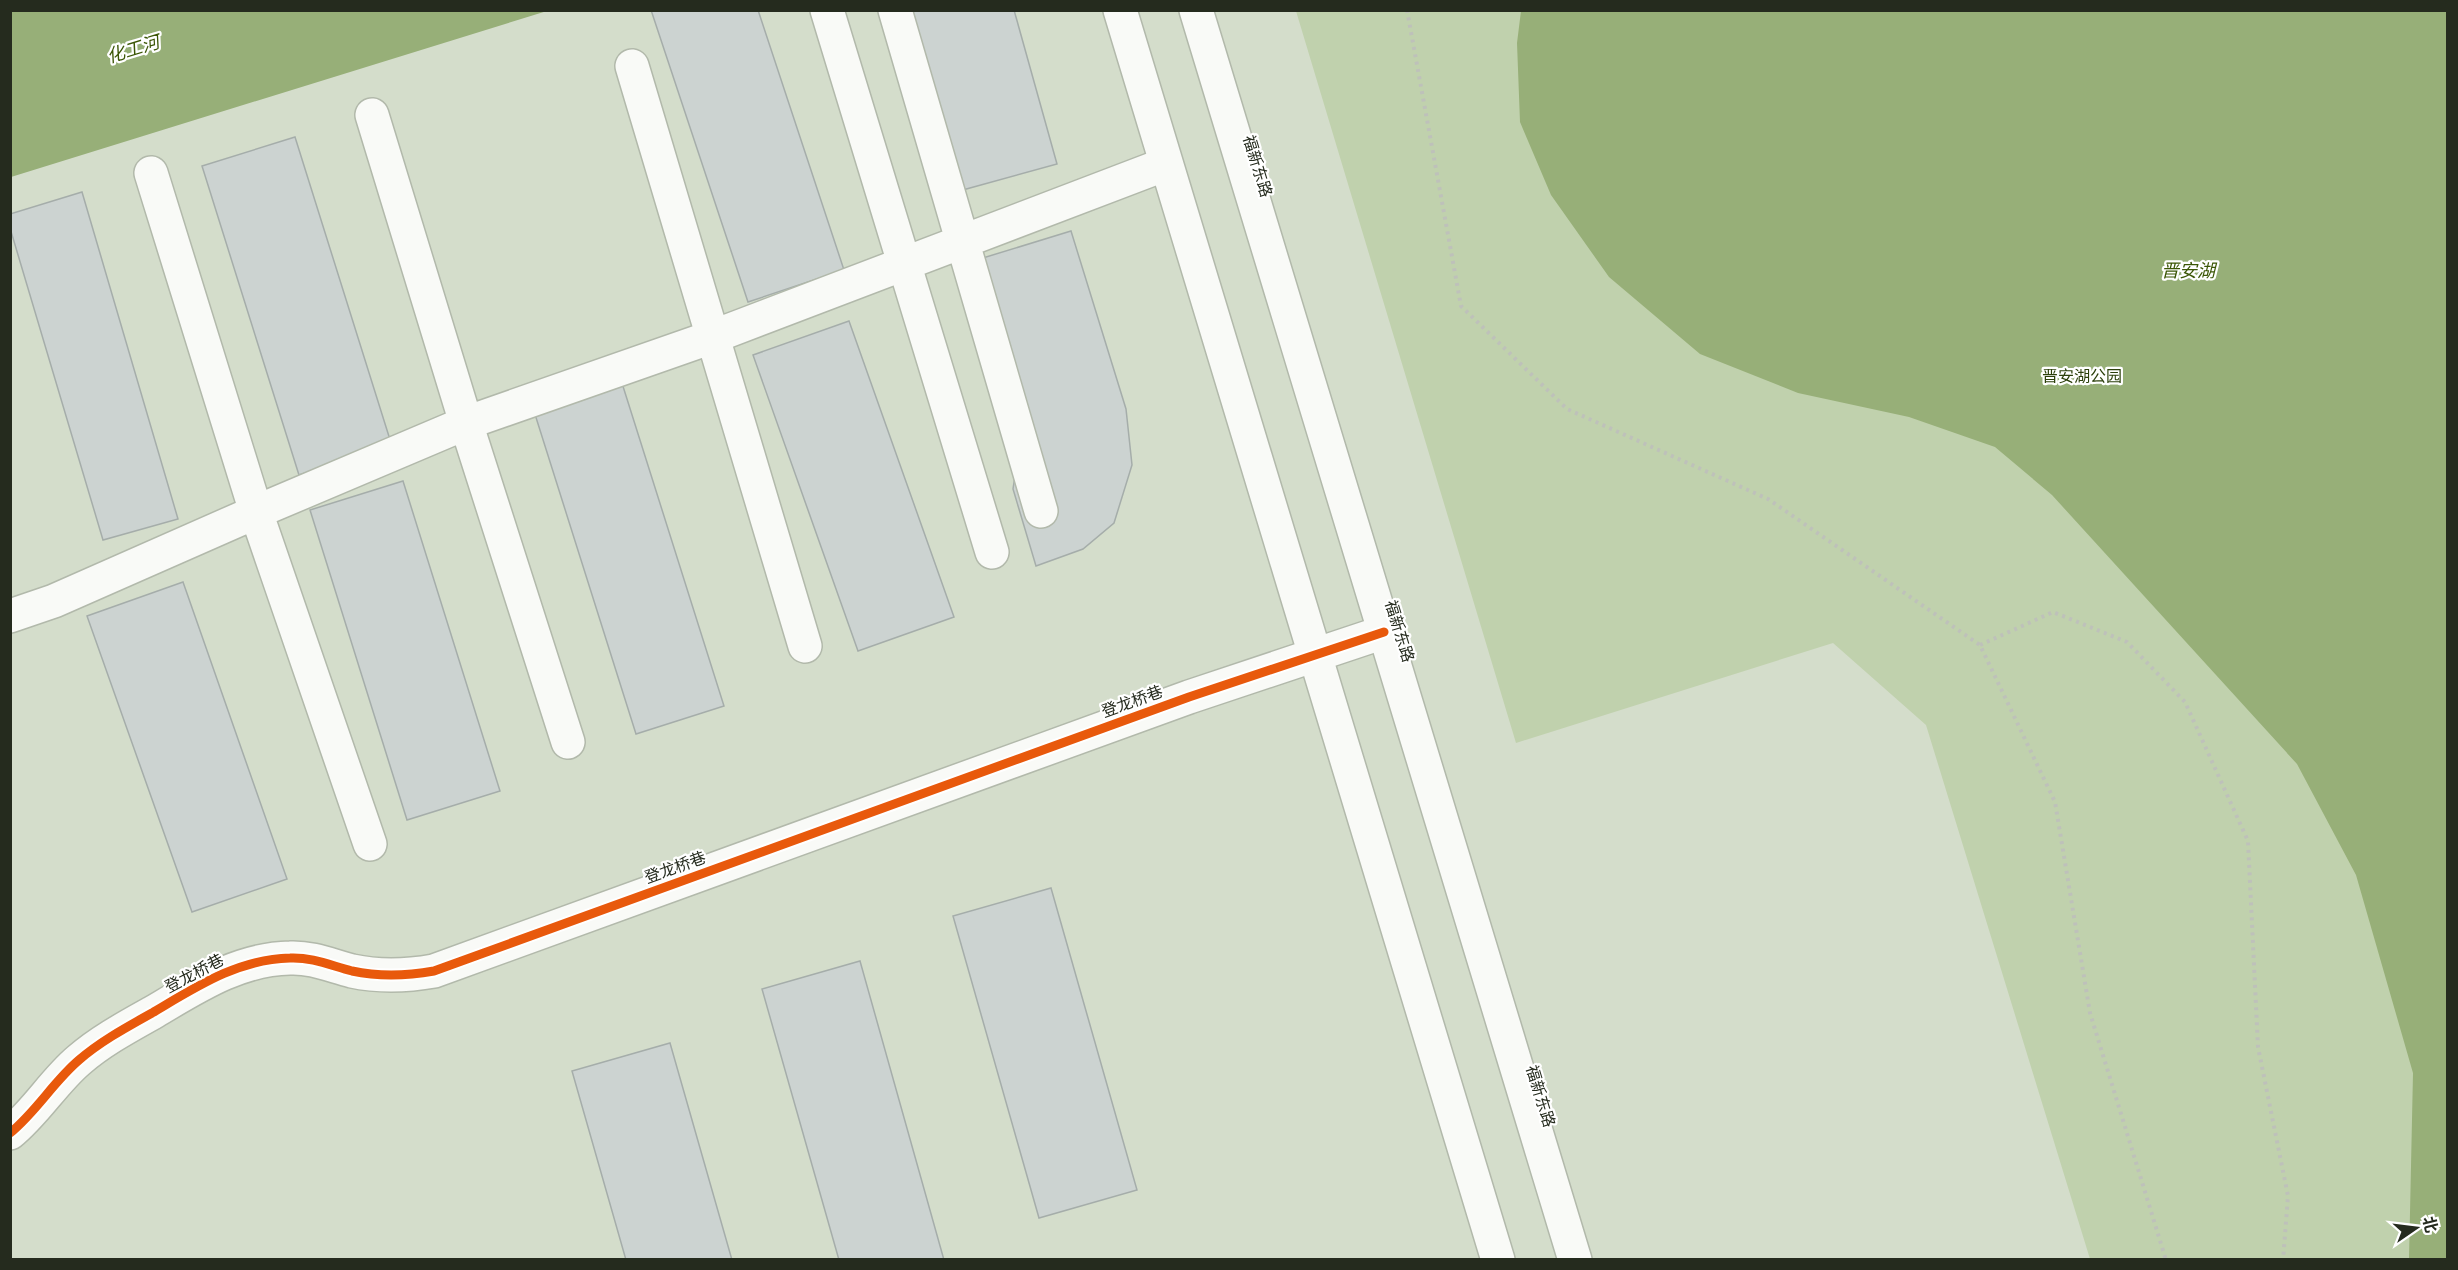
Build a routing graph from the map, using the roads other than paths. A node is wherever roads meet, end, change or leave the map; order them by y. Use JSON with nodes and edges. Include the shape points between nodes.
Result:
{"nodes":[{"id":1,"x":827,"y":10,"type":"edge"},
{"id":2,"x":895,"y":10,"type":"edge"},
{"id":3,"x":1120,"y":10,"type":"edge"},
{"id":4,"x":1196,"y":10,"type":"edge"},
{"id":5,"x":632,"y":66,"type":"dead end"},
{"id":6,"x":372,"y":115,"type":"dead end"},
{"id":7,"x":1166,"y":164,"type":"junction"},
{"id":8,"x":151,"y":173,"type":"dead end"},
{"id":9,"x":962,"y":241,"type":"junction"},
{"id":10,"x":904,"y":263,"type":"junction"},
{"id":11,"x":712,"y":337,"type":"junction"},
{"id":12,"x":466,"y":423,"type":"junction"},
{"id":13,"x":1041,"y":511,"type":"dead end"},
{"id":14,"x":256,"y":512,"type":"junction"},
{"id":15,"x":992,"y":552,"type":"dead end"},
{"id":16,"x":10,"y":616,"type":"edge"},
{"id":17,"x":1384,"y":632,"type":"junction"},
{"id":18,"x":805,"y":645,"type":"dead end"},
{"id":19,"x":1315,"y":657,"type":"junction"},
{"id":20,"x":568,"y":742,"type":"dead end"},
{"id":21,"x":370,"y":844,"type":"dead end"},
{"id":22,"x":10,"y":1133,"type":"edge"},
{"id":23,"x":1498,"y":1260,"type":"edge"},
{"id":24,"x":1575,"y":1260,"type":"edge"}],
"edges":[{"from":1,"to":10,"type":"main road"},
{"from":2,"to":9,"type":"main road"},
{"from":3,"to":7,"type":"main road"},
{"from":4,"to":17,"type":"main road","name":"福新东路"},
{"from":5,"to":11,"type":"main road"},
{"from":6,"to":12,"type":"main road"},
{"from":7,"to":9,"type":"main road"},
{"from":7,"to":19,"type":"main road"},
{"from":8,"to":14,"type":"main road"},
{"from":9,"to":10,"type":"main road"},
{"from":9,"to":13,"type":"main road"},
{"from":10,"to":11,"type":"main road"},
{"from":10,"to":15,"type":"main road"},
{"from":11,"to":12,"type":"main road"},
{"from":11,"to":18,"type":"main road"},
{"from":12,"to":14,"type":"main road"},
{"from":12,"to":20,"type":"main road"},
{"from":14,"to":16,"type":"main road","via":[[54,601]]},
{"from":14,"to":21,"type":"main road"},
{"from":17,"to":19,"type":"main road","name":"登龙桥巷"},
{"from":17,"to":24,"type":"main road","name":"福新东路"},
{"from":19,"to":22,"type":"main road","name":"登龙桥巷","via":[[1189,697],[434,971],[378,976],[294,958],[264,959],[234,968],[106,1039],[78,1060]]},
{"from":19,"to":23,"type":"main road"}]}
